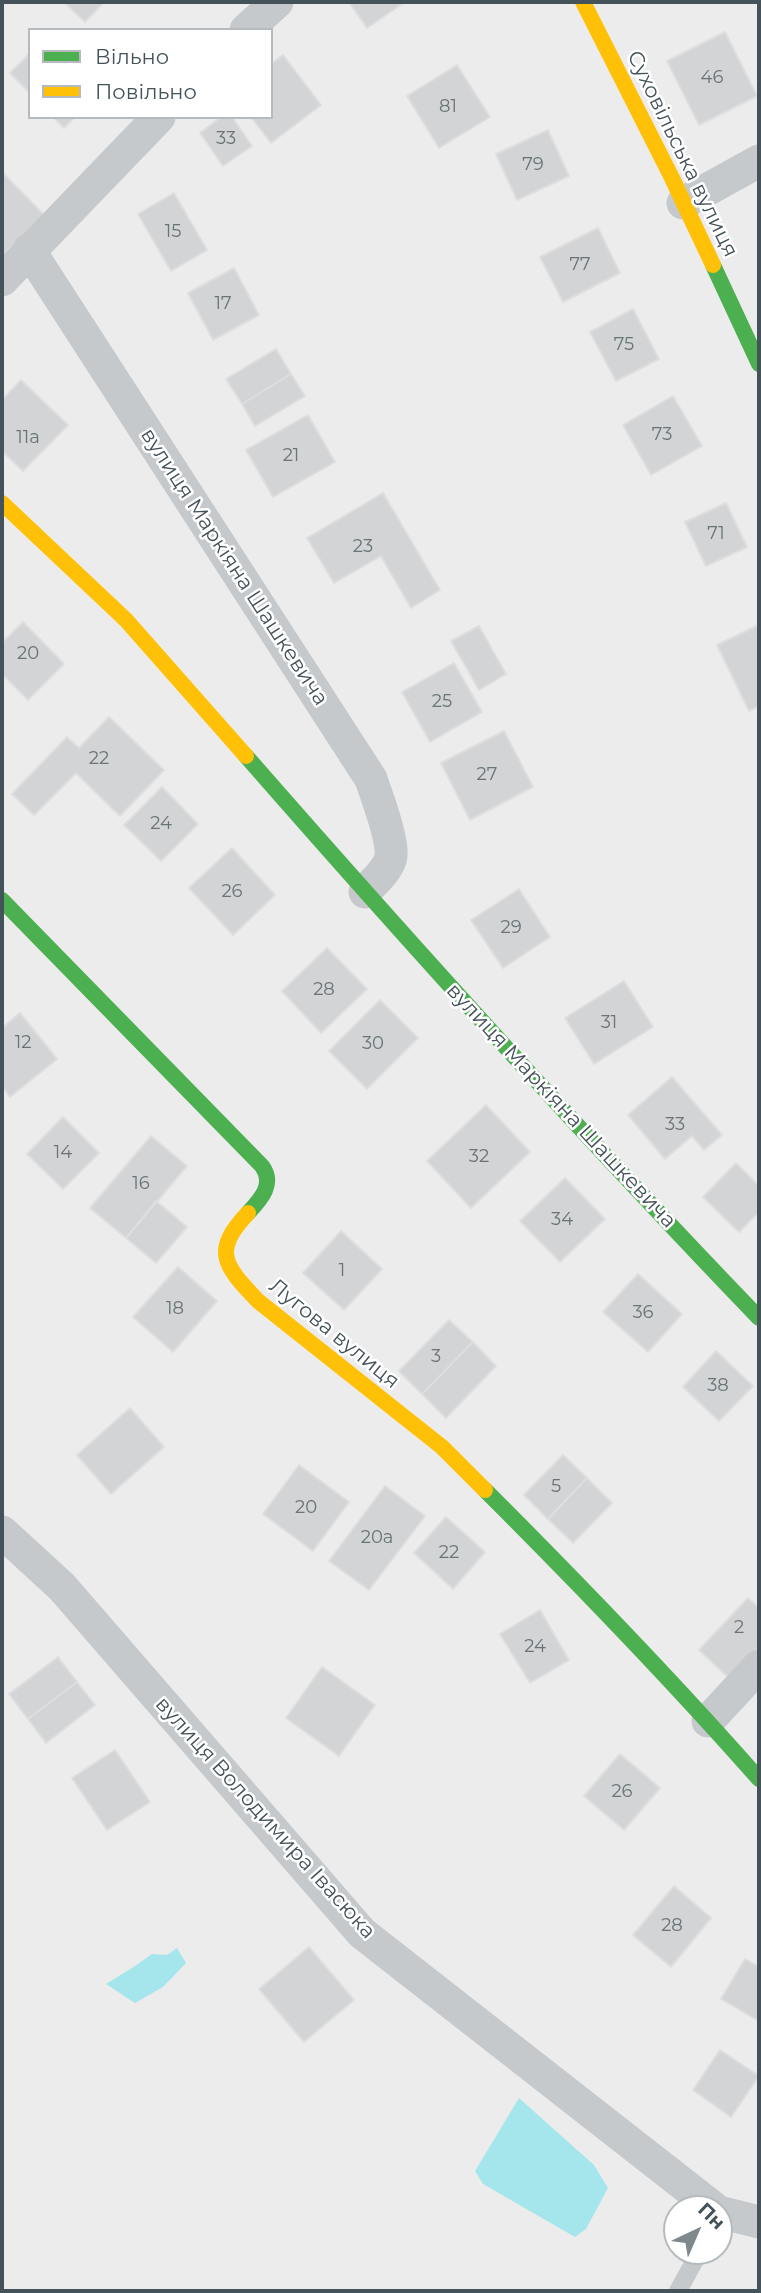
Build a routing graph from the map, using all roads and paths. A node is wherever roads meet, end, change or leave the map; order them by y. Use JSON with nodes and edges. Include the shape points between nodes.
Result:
{"nodes":[{"id":1,"x":277,"y":2,"type":"edge"},
{"id":2,"x":583,"y":2,"type":"edge"},
{"id":3,"x":248,"y":28,"type":"edge"},
{"id":4,"x":157,"y":119,"type":"edge"},
{"id":5,"x":759,"y":161,"type":"edge"},
{"id":6,"x":683,"y":203,"type":"junction"},
{"id":7,"x":29,"y":250,"type":"junction"},
{"id":8,"x":2,"y":280,"type":"edge"},
{"id":9,"x":759,"y":364,"type":"edge"},
{"id":10,"x":2,"y":503,"type":"edge"},
{"id":11,"x":365,"y":892,"type":"junction"},
{"id":12,"x":2,"y":900,"type":"edge"},
{"id":13,"x":759,"y":1318,"type":"edge"},
{"id":14,"x":2,"y":1532,"type":"edge"},
{"id":15,"x":759,"y":1666,"type":"edge"},
{"id":16,"x":708,"y":1721,"type":"junction"},
{"id":17,"x":759,"y":1779,"type":"edge"},
{"id":18,"x":696,"y":2195,"type":"edge"},
{"id":19,"x":733,"y":2216,"type":"edge"},
{"id":20,"x":759,"y":2222,"type":"edge"},
{"id":21,"x":692,"y":2265,"type":"edge"},
{"id":22,"x":678,"y":2291,"type":"edge"}],
"edges":[{"from":1,"to":3,"type":"street"},
{"from":2,"to":6,"type":"street","name":"Суховільська вулиця"},
{"from":4,"to":7,"type":"street"},
{"from":5,"to":6,"type":"street"},
{"from":6,"to":9,"type":"street","name":"Суховільська вулиця"},
{"from":7,"to":8,"type":"street"},
{"from":7,"to":11,"type":"street","name":"вулиця Маркіяна Шашкевича","via":[[372,779],[391,856]]},
{"from":10,"to":11,"type":"street","name":"вулиця Маркіяна Шашкевича","via":[[126,620]]},
{"from":11,"to":13,"type":"street","name":"вулиця Маркіяна Шашкевича"},
{"from":12,"to":16,"type":"street","name":"Лугова вулиця","via":[[267,1173],[265,1190],[228,1235],[225,1256],[234,1275],[258,1301],[442,1447]]},
{"from":14,"to":18,"type":"street","name":"вулиця Володимира Івасюка","via":[[62,1587],[362,1933]]},
{"from":15,"to":16,"type":"street"},
{"from":16,"to":17,"type":"street","name":"Лугова вулиця"},
{"from":19,"to":20,"type":"street","name":"вулиця Володимира Івасюка"},
{"from":21,"to":22,"type":"lane"}]}
